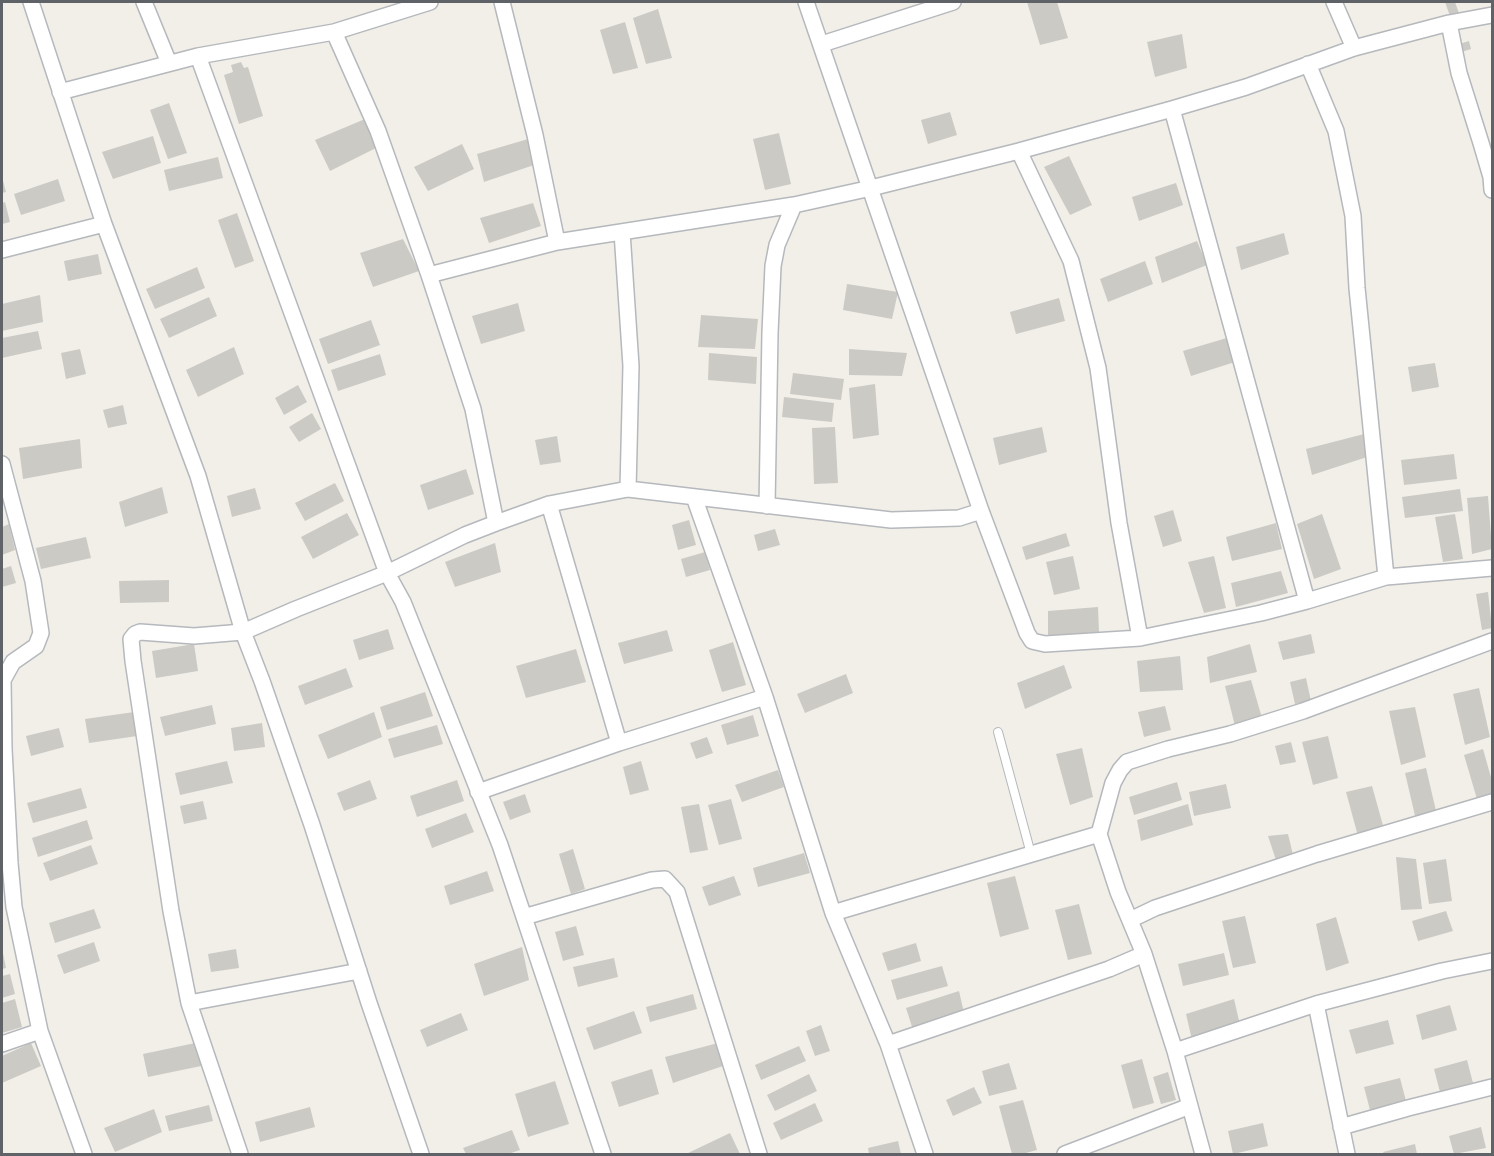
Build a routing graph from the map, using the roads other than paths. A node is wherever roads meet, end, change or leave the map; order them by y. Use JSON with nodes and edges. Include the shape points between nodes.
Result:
{"nodes":[{"id":1,"x":31,"y":2,"type":"edge"},
{"id":2,"x":144,"y":2,"type":"edge"},
{"id":3,"x":430,"y":2,"type":"edge"},
{"id":4,"x":502,"y":2,"type":"edge"},
{"id":5,"x":806,"y":2,"type":"edge"},
{"id":6,"x":953,"y":2,"type":"edge"},
{"id":7,"x":1334,"y":2,"type":"edge"},
{"id":8,"x":1492,"y":15,"type":"edge"},
{"id":9,"x":1449,"y":23,"type":"junction"},
{"id":10,"x":334,"y":32,"type":"junction"},
{"id":11,"x":822,"y":44,"type":"junction"},
{"id":12,"x":1354,"y":48,"type":"junction"},
{"id":13,"x":198,"y":56,"type":"junction"},
{"id":14,"x":169,"y":63,"type":"junction"},
{"id":15,"x":1308,"y":64,"type":"junction"},
{"id":16,"x":60,"y":92,"type":"junction"},
{"id":17,"x":1172,"y":109,"type":"junction"},
{"id":18,"x":1487,"y":145,"type":"edge"},
{"id":19,"x":1019,"y":151,"type":"junction"},
{"id":20,"x":1492,"y":181,"type":"edge"},
{"id":21,"x":871,"y":188,"type":"junction"},
{"id":22,"x":794,"y":205,"type":"junction"},
{"id":23,"x":104,"y":224,"type":"junction"},
{"id":24,"x":622,"y":232,"type":"junction"},
{"id":25,"x":556,"y":242,"type":"junction"},
{"id":26,"x":2,"y":250,"type":"edge"},
{"id":27,"x":429,"y":274,"type":"junction"},
{"id":28,"x":2,"y":464,"type":"edge"},
{"id":29,"x":628,"y":489,"type":"junction"},
{"id":30,"x":694,"y":496,"type":"junction"},
{"id":31,"x":549,"y":504,"type":"junction"},
{"id":32,"x":767,"y":506,"type":"junction"},
{"id":33,"x":981,"y":511,"type":"junction"},
{"id":34,"x":496,"y":523,"type":"junction"},
{"id":35,"x":1492,"y":568,"type":"edge"},
{"id":36,"x":387,"y":573,"type":"junction"},
{"id":37,"x":1386,"y":577,"type":"junction"},
{"id":38,"x":1308,"y":601,"type":"junction"},
{"id":39,"x":243,"y":632,"type":"junction"},
{"id":40,"x":1140,"y":638,"type":"junction"},
{"id":41,"x":1492,"y":641,"type":"edge"},
{"id":42,"x":765,"y":697,"type":"junction"},
{"id":43,"x":998,"y":732,"type":"dead end"},
{"id":44,"x":619,"y":743,"type":"junction"},
{"id":45,"x":3,"y":749,"type":"edge"},
{"id":46,"x":478,"y":792,"type":"junction"},
{"id":47,"x":1492,"y":802,"type":"edge"},
{"id":48,"x":1099,"y":834,"type":"junction"},
{"id":49,"x":1031,"y":854,"type":"junction"},
{"id":50,"x":8,"y":908,"type":"edge"},
{"id":51,"x":832,"y":913,"type":"junction"},
{"id":52,"x":524,"y":917,"type":"junction"},
{"id":53,"x":1130,"y":920,"type":"junction"},
{"id":54,"x":1144,"y":954,"type":"junction"},
{"id":55,"x":1492,"y":961,"type":"edge"},
{"id":56,"x":359,"y":971,"type":"junction"},
{"id":57,"x":189,"y":1003,"type":"junction"},
{"id":58,"x":1316,"y":1004,"type":"junction"},
{"id":59,"x":40,"y":1031,"type":"junction"},
{"id":60,"x":2,"y":1044,"type":"edge"},
{"id":61,"x":888,"y":1044,"type":"junction"},
{"id":62,"x":1175,"y":1051,"type":"junction"},
{"id":63,"x":1492,"y":1087,"type":"edge"},
{"id":64,"x":1190,"y":1106,"type":"junction"},
{"id":65,"x":1341,"y":1127,"type":"junction"},
{"id":66,"x":84,"y":1155,"type":"edge"},
{"id":67,"x":240,"y":1155,"type":"edge"},
{"id":68,"x":422,"y":1155,"type":"edge"},
{"id":69,"x":603,"y":1155,"type":"edge"},
{"id":70,"x":759,"y":1155,"type":"edge"},
{"id":71,"x":925,"y":1155,"type":"edge"},
{"id":72,"x":1065,"y":1155,"type":"edge"},
{"id":73,"x":1203,"y":1155,"type":"edge"},
{"id":74,"x":1347,"y":1155,"type":"edge"}],
"edges":[{"from":1,"to":16,"type":"street"},
{"from":2,"to":14,"type":"street"},
{"from":3,"to":10,"type":"street"},
{"from":4,"to":25,"type":"street"},
{"from":5,"to":11,"type":"street"},
{"from":6,"to":11,"type":"street"},
{"from":7,"to":12,"type":"street"},
{"from":8,"to":9,"type":"street"},
{"from":9,"to":12,"type":"street"},
{"from":9,"to":18,"type":"street","via":[[1459,73]]},
{"from":10,"to":13,"type":"street"},
{"from":10,"to":27,"type":"street","via":[[378,131]]},
{"from":11,"to":21,"type":"street"},
{"from":12,"to":15,"type":"street"},
{"from":13,"to":14,"type":"street"},
{"from":13,"to":36,"type":"street"},
{"from":14,"to":16,"type":"street"},
{"from":15,"to":17,"type":"street"},
{"from":15,"to":37,"type":"street","via":[[1336,131],[1353,216]]},
{"from":16,"to":23,"type":"street"},
{"from":17,"to":19,"type":"street"},
{"from":17,"to":38,"type":"street"},
{"from":18,"to":20,"type":"street"},
{"from":19,"to":21,"type":"street"},
{"from":19,"to":40,"type":"street","via":[[1071,261],[1098,368],[1119,523]]},
{"from":21,"to":22,"type":"street"},
{"from":21,"to":33,"type":"street"},
{"from":22,"to":24,"type":"street"},
{"from":22,"to":32,"type":"street","via":[[777,245],[773,266]]},
{"from":23,"to":26,"type":"street"},
{"from":23,"to":39,"type":"street","via":[[198,476]]},
{"from":24,"to":25,"type":"street"},
{"from":24,"to":29,"type":"street","via":[[631,366]]},
{"from":25,"to":27,"type":"street"},
{"from":27,"to":34,"type":"street","via":[[473,409]]},
{"from":28,"to":45,"type":"street","via":[[33,581],[41,633],[36,646],[13,662],[3,680]]},
{"from":29,"to":30,"type":"street"},
{"from":29,"to":31,"type":"street"},
{"from":30,"to":32,"type":"street"},
{"from":30,"to":42,"type":"street"},
{"from":31,"to":34,"type":"street"},
{"from":31,"to":44,"type":"street"},
{"from":32,"to":33,"type":"street","via":[[891,520],[958,518]]},
{"from":33,"to":40,"type":"street","via":[[1032,641],[1045,644]]},
{"from":34,"to":36,"type":"street"},
{"from":35,"to":37,"type":"street"},
{"from":36,"to":39,"type":"street"},
{"from":36,"to":46,"type":"street","via":[[403,602]]},
{"from":37,"to":38,"type":"street"},
{"from":38,"to":40,"type":"street"},
{"from":39,"to":56,"type":"street"},
{"from":39,"to":57,"type":"street","via":[[194,636],[140,632],[131,639]]},
{"from":41,"to":48,"type":"street","via":[[1303,711],[1127,762],[1113,783]]},
{"from":42,"to":44,"type":"street"},
{"from":42,"to":51,"type":"street"},
{"from":43,"to":49,"type":"lane"},
{"from":44,"to":46,"type":"street"},
{"from":45,"to":50,"type":"street","via":[[10,863]]},
{"from":46,"to":52,"type":"street"},
{"from":47,"to":53,"type":"street","via":[[1317,854]]},
{"from":48,"to":49,"type":"street"},
{"from":48,"to":53,"type":"street"},
{"from":49,"to":51,"type":"street"},
{"from":50,"to":59,"type":"street"},
{"from":51,"to":61,"type":"street"},
{"from":52,"to":69,"type":"street"},
{"from":52,"to":70,"type":"street","via":[[666,879],[677,892]]},
{"from":53,"to":54,"type":"street"},
{"from":54,"to":61,"type":"street"},
{"from":54,"to":62,"type":"street"},
{"from":55,"to":58,"type":"street"},
{"from":56,"to":57,"type":"street"},
{"from":56,"to":68,"type":"street"},
{"from":57,"to":67,"type":"street"},
{"from":58,"to":62,"type":"street"},
{"from":58,"to":65,"type":"street"},
{"from":59,"to":60,"type":"street"},
{"from":59,"to":66,"type":"street"},
{"from":61,"to":71,"type":"street"},
{"from":62,"to":64,"type":"street"},
{"from":63,"to":65,"type":"street"},
{"from":64,"to":72,"type":"street"},
{"from":64,"to":73,"type":"street"},
{"from":65,"to":74,"type":"street"}]}
